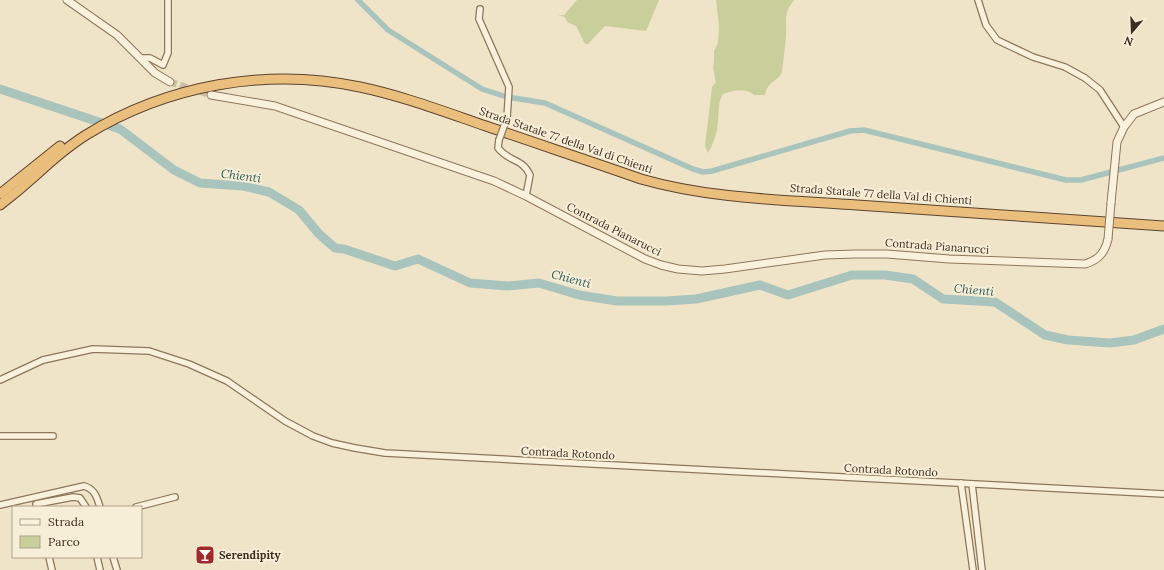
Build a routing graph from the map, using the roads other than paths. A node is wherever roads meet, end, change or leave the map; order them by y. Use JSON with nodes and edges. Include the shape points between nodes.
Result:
{"nodes":[{"id":1,"x":67,"y":0,"type":"edge"},
{"id":2,"x":168,"y":0,"type":"edge"},
{"id":3,"x":978,"y":0,"type":"edge"},
{"id":4,"x":480,"y":9,"type":"dead end"},
{"id":5,"x":140,"y":58,"type":"junction"},
{"id":6,"x":170,"y":82,"type":"tunnel mouth"},
{"id":7,"x":211,"y":95,"type":"tunnel mouth"},
{"id":8,"x":1164,"y":102,"type":"edge"},
{"id":9,"x":107,"y":120,"type":"junction"},
{"id":10,"x":1124,"y":127,"type":"junction"},
{"id":11,"x":55,"y":153,"type":"junction"},
{"id":12,"x":0,"y":194,"type":"edge"},
{"id":13,"x":526,"y":196,"type":"junction"},
{"id":14,"x":0,"y":205,"type":"edge"},
{"id":15,"x":1164,"y":221,"type":"edge"},
{"id":16,"x":1164,"y":226,"type":"edge"},
{"id":17,"x":0,"y":380,"type":"edge"},
{"id":18,"x":0,"y":436,"type":"edge"},
{"id":19,"x":53,"y":436,"type":"dead end"},
{"id":20,"x":961,"y":483,"type":"junction"},
{"id":21,"x":972,"y":484,"type":"junction"},
{"id":22,"x":1164,"y":494,"type":"edge"},
{"id":23,"x":175,"y":497,"type":"dead end"},
{"id":24,"x":0,"y":505,"type":"edge"},
{"id":25,"x":37,"y":506,"type":"edge"},
{"id":26,"x":85,"y":506,"type":"edge"},
{"id":27,"x":100,"y":506,"type":"edge"},
{"id":28,"x":140,"y":506,"type":"edge"},
{"id":29,"x":49,"y":558,"type":"edge"},
{"id":30,"x":96,"y":558,"type":"edge"},
{"id":31,"x":114,"y":558,"type":"edge"},
{"id":32,"x":52,"y":570,"type":"edge"},
{"id":33,"x":100,"y":570,"type":"edge"},
{"id":34,"x":117,"y":570,"type":"edge"},
{"id":35,"x":973,"y":570,"type":"edge"},
{"id":36,"x":982,"y":570,"type":"edge"}],
"edges":[{"from":1,"to":5,"type":"street","via":[[117,35]]},
{"from":2,"to":5,"type":"street","via":[[166,60],[163,65],[150,58]]},
{"from":3,"to":10,"type":"street","via":[[986,25],[997,40],[1033,57],[1065,67],[1085,78],[1100,90]]},
{"from":4,"to":13,"type":"street","bridge":true,"via":[[479,18],[509,87],[507,118],[498,148],[503,155],[522,163],[530,175]]},
{"from":5,"to":6,"type":"street","via":[[155,73]]},
{"from":7,"to":13,"type":"street","name":"Contrada Pianarucci","via":[[274,106],[494,181]]},
{"from":8,"to":10,"type":"street","via":[[1134,114]]},
{"from":9,"to":11,"type":"highway","name":"Strada Statale 77 della Val di Chienti","via":[[81,131]]},
{"from":9,"to":15,"type":"highway","name":"Strada Statale 77 della Val di Chienti","via":[[152,96],[197,83],[250,74],[312,74],[386,87],[643,173],[696,186]]},
{"from":9,"to":16,"type":"highway","name":"Strada Statale 77 della Val di Chienti","via":[[174,95],[223,84],[290,79],[335,82],[404,98],[641,179],[696,192]]},
{"from":10,"to":13,"type":"street","name":"Contrada Pianarucci","bridge":true,"via":[[1117,142],[1114,163],[1108,239],[1104,252],[1092,262],[1085,264],[887,254],[824,254],[725,269],[678,269],[640,256]]},
{"from":11,"to":12,"type":"highway","name":"Strada Statale 77 della Val di Chienti"},
{"from":11,"to":14,"type":"highway","name":"Strada Statale 77 della Val di Chienti","via":[[34,177]]},
{"from":17,"to":20,"type":"street","name":"Contrada Rotondo","via":[[43,360],[92,349],[149,351],[190,364],[227,381],[285,421],[313,436],[332,443],[385,453]]},
{"from":18,"to":19,"type":"street"},
{"from":20,"to":21,"type":"street","name":"Contrada Rotondo"},
{"from":20,"to":35,"type":"street"},
{"from":21,"to":22,"type":"street","name":"Contrada Rotondo"},
{"from":21,"to":36,"type":"street"},
{"from":23,"to":28,"type":"street"},
{"from":24,"to":27,"type":"street","via":[[84,486],[93,490]]},
{"from":25,"to":26,"type":"street","via":[[36,504],[73,496],[80,498]]},
{"from":29,"to":32,"type":"street"},
{"from":30,"to":33,"type":"street"},
{"from":31,"to":34,"type":"street"}]}
